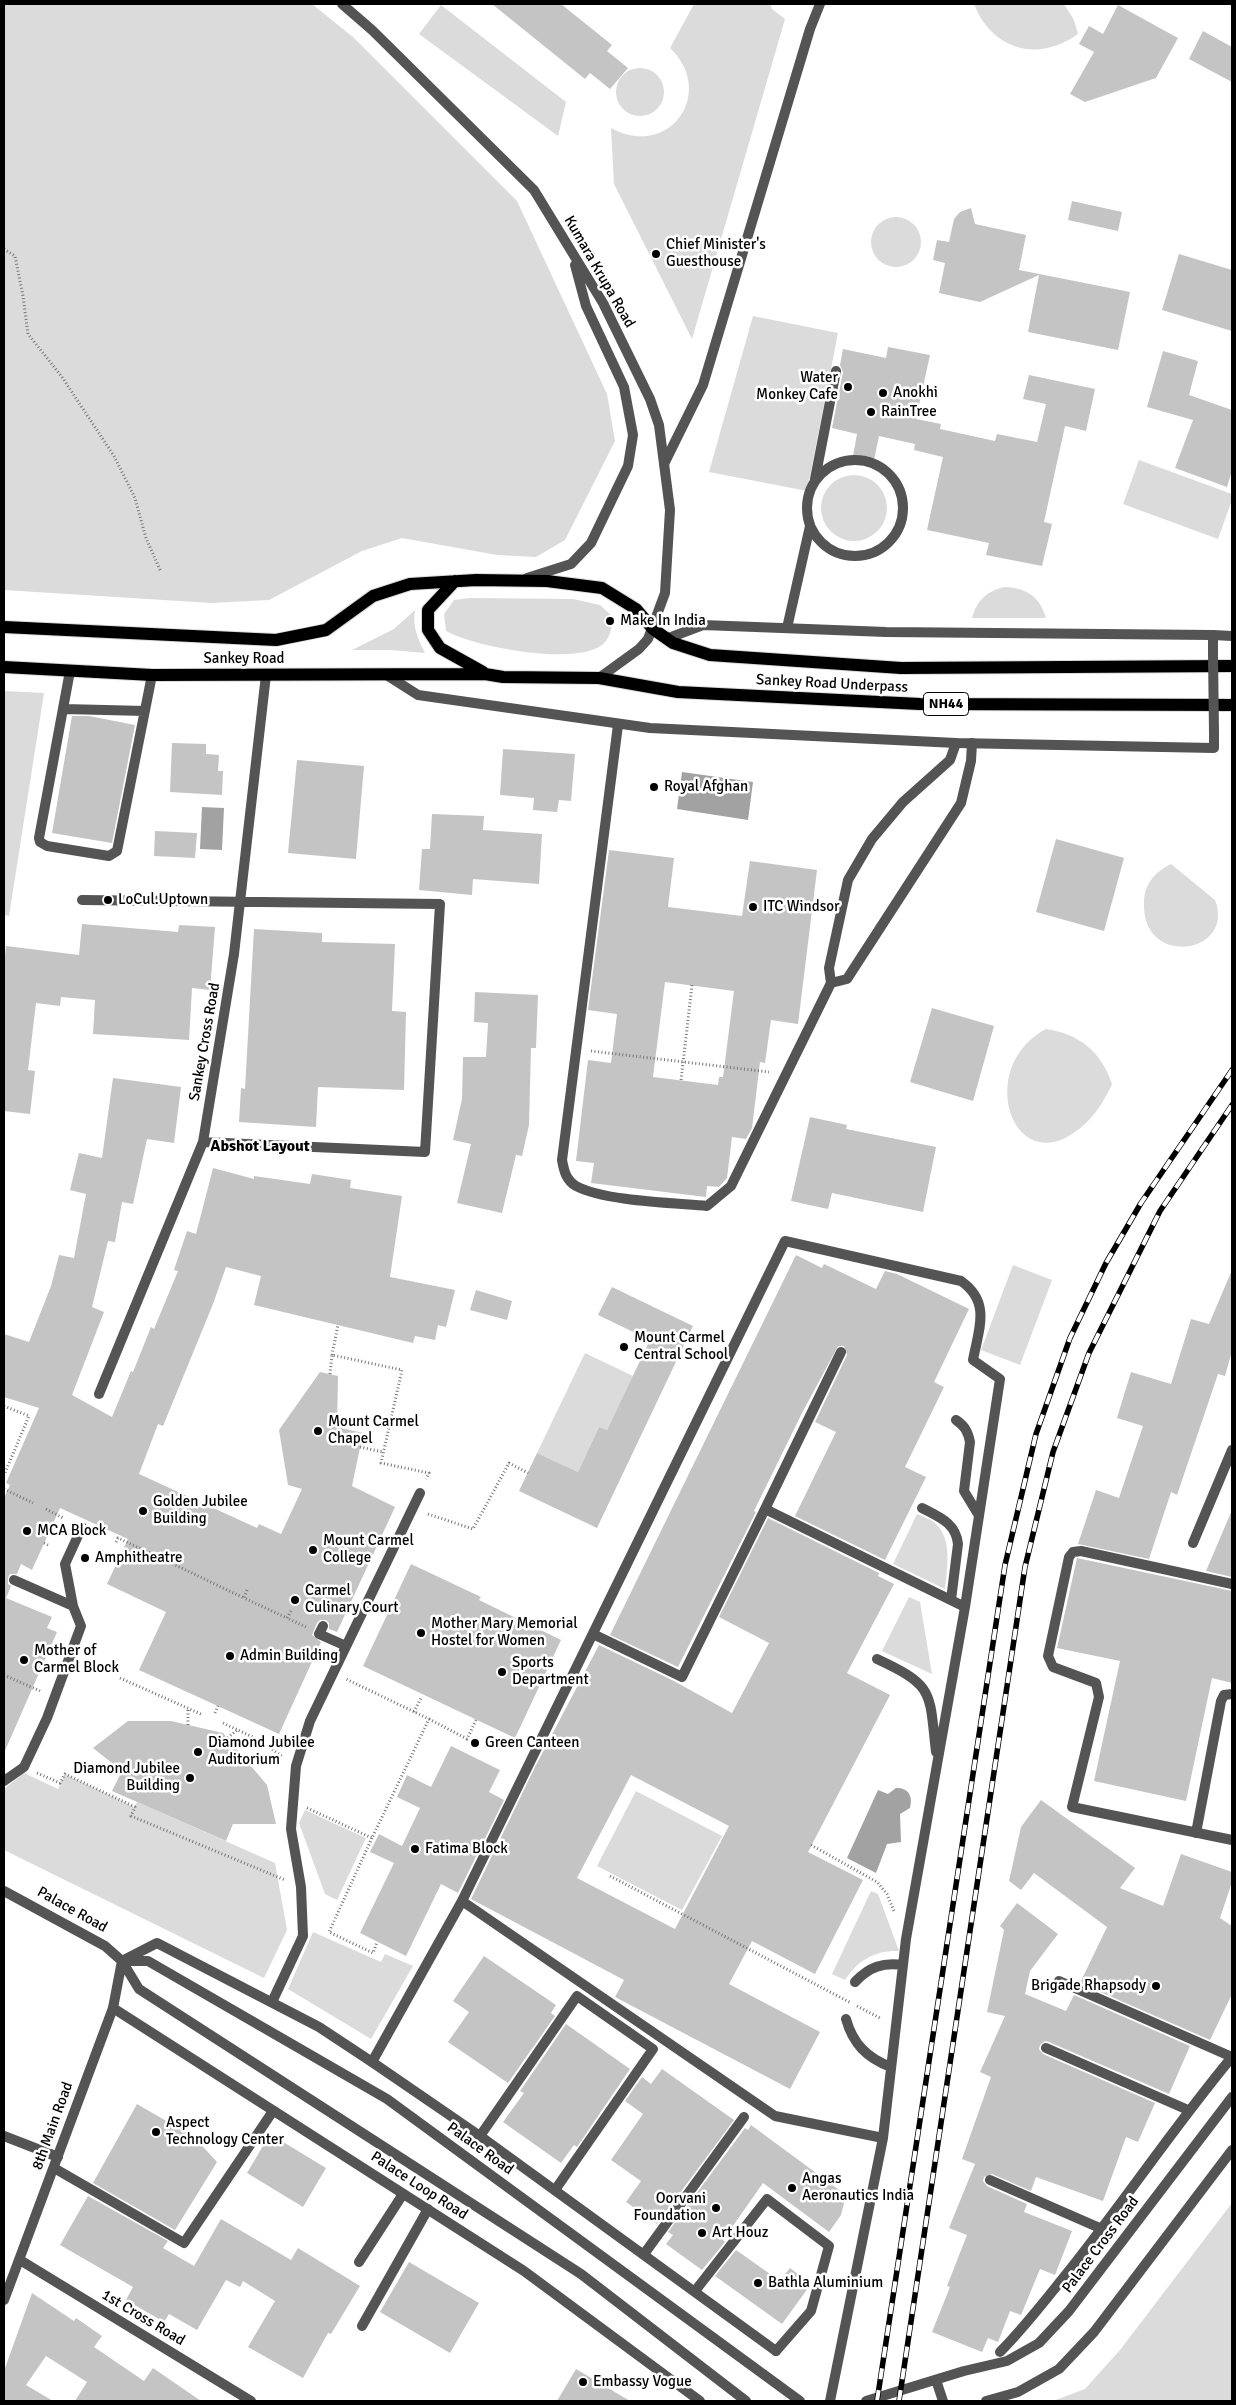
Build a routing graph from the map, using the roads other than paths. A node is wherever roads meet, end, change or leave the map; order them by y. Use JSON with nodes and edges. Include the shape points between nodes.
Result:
{"nodes":[{"id":1,"x":342,"y":4,"type":"edge"},
{"id":2,"x":820,"y":4,"type":"edge"},
{"id":3,"x":572,"y":255,"type":"junction"},
{"id":4,"x":836,"y":371,"type":"dead end"},
{"id":5,"x":664,"y":464,"type":"junction"},
{"id":6,"x":815,"y":480,"type":"junction"},
{"id":7,"x":810,"y":526,"type":"junction"},
{"id":8,"x":517,"y":580,"type":"junction"},
{"id":9,"x":455,"y":581,"type":"junction"},
{"id":10,"x":4,"y":626,"type":"edge"},
{"id":11,"x":787,"y":628,"type":"junction"},
{"id":12,"x":652,"y":629,"type":"junction"},
{"id":13,"x":1213,"y":635,"type":"junction"},
{"id":14,"x":1232,"y":636,"type":"edge"},
{"id":15,"x":666,"y":639,"type":"junction"},
{"id":16,"x":1232,"y":666,"type":"edge"},
{"id":17,"x":4,"y":667,"type":"edge"},
{"id":18,"x":70,"y":671,"type":"junction"},
{"id":19,"x":385,"y":674,"type":"junction"},
{"id":20,"x":485,"y":674,"type":"junction"},
{"id":21,"x":152,"y":675,"type":"junction"},
{"id":22,"x":266,"y":675,"type":"junction"},
{"id":23,"x":599,"y":678,"type":"junction"},
{"id":24,"x":1232,"y":705,"type":"edge"},
{"id":25,"x":64,"y":709,"type":"junction"},
{"id":26,"x":145,"y":711,"type":"junction"},
{"id":27,"x":618,"y":725,"type":"junction"},
{"id":28,"x":956,"y":743,"type":"junction"},
{"id":29,"x":972,"y":743,"type":"junction"},
{"id":30,"x":82,"y":900,"type":"dead end"},
{"id":31,"x":241,"y":902,"type":"junction"},
{"id":32,"x":831,"y":983,"type":"junction"},
{"id":33,"x":203,"y":1142,"type":"junction"},
{"id":34,"x":841,"y":1352,"type":"dead end"},
{"id":35,"x":99,"y":1394,"type":"dead end"},
{"id":36,"x":956,"y":1420,"type":"dead end"},
{"id":37,"x":1232,"y":1450,"type":"edge"},
{"id":38,"x":420,"y":1493,"type":"road end"},
{"id":39,"x":922,"y":1508,"type":"dead end"},
{"id":40,"x":765,"y":1509,"type":"junction"},
{"id":41,"x":978,"y":1514,"type":"junction"},
{"id":42,"x":82,"y":1527,"type":"dead end"},
{"id":43,"x":1193,"y":1543,"type":"dead end"},
{"id":44,"x":14,"y":1580,"type":"dead end"},
{"id":45,"x":1232,"y":1584,"type":"edge"},
{"id":46,"x":950,"y":1600,"type":"junction"},
{"id":47,"x":73,"y":1606,"type":"junction"},
{"id":48,"x":965,"y":1607,"type":"junction"},
{"id":49,"x":321,"y":1630,"type":"road end"},
{"id":50,"x":592,"y":1634,"type":"junction"},
{"id":51,"x":346,"y":1646,"type":"junction"},
{"id":52,"x":877,"y":1659,"type":"dead end"},
{"id":53,"x":1232,"y":1694,"type":"edge"},
{"id":54,"x":937,"y":1763,"type":"junction"},
{"id":55,"x":4,"y":1781,"type":"edge"},
{"id":56,"x":1196,"y":1833,"type":"junction"},
{"id":57,"x":1232,"y":1840,"type":"edge"},
{"id":58,"x":4,"y":1891,"type":"edge"},
{"id":59,"x":462,"y":1901,"type":"junction"},
{"id":60,"x":122,"y":1961,"type":"junction"},
{"id":61,"x":904,"y":1965,"type":"junction"},
{"id":62,"x":1059,"y":1981,"type":"dead end"},
{"id":63,"x":854,"y":1982,"type":"dead end"},
{"id":64,"x":272,"y":2002,"type":"junction"},
{"id":65,"x":113,"y":2008,"type":"junction"},
{"id":66,"x":846,"y":2019,"type":"dead end"},
{"id":67,"x":1046,"y":2048,"type":"dead end"},
{"id":68,"x":1232,"y":2057,"type":"edge"},
{"id":69,"x":372,"y":2062,"type":"junction"},
{"id":70,"x":891,"y":2067,"type":"junction"},
{"id":71,"x":1232,"y":2097,"type":"edge"},
{"id":72,"x":1188,"y":2110,"type":"junction"},
{"id":73,"x":273,"y":2111,"type":"junction"},
{"id":74,"x":744,"y":2117,"type":"dead end"},
{"id":75,"x":4,"y":2136,"type":"edge"},
{"id":76,"x":480,"y":2136,"type":"junction"},
{"id":77,"x":882,"y":2138,"type":"junction"},
{"id":78,"x":1232,"y":2150,"type":"edge"},
{"id":79,"x":58,"y":2157,"type":"junction"},
{"id":80,"x":54,"y":2168,"type":"junction"},
{"id":81,"x":990,"y":2180,"type":"dead end"},
{"id":82,"x":555,"y":2190,"type":"junction"},
{"id":83,"x":403,"y":2194,"type":"junction"},
{"id":84,"x":428,"y":2209,"type":"junction"},
{"id":85,"x":1102,"y":2229,"type":"junction"},
{"id":86,"x":644,"y":2254,"type":"junction"},
{"id":87,"x":20,"y":2260,"type":"junction"},
{"id":88,"x":359,"y":2262,"type":"dead end"},
{"id":89,"x":695,"y":2292,"type":"junction"},
{"id":90,"x":4,"y":2300,"type":"edge"},
{"id":91,"x":362,"y":2326,"type":"dead end"},
{"id":92,"x":1000,"y":2352,"type":"dead end"},
{"id":93,"x":936,"y":2380,"type":"junction"},
{"id":94,"x":1018,"y":2392,"type":"junction"},
{"id":95,"x":251,"y":2401,"type":"edge"},
{"id":96,"x":700,"y":2401,"type":"edge"},
{"id":97,"x":746,"y":2401,"type":"edge"},
{"id":98,"x":800,"y":2401,"type":"edge"},
{"id":99,"x":830,"y":2401,"type":"edge"},
{"id":100,"x":866,"y":2401,"type":"edge"},
{"id":101,"x":943,"y":2401,"type":"edge"},
{"id":102,"x":986,"y":2401,"type":"edge"},
{"id":103,"x":1011,"y":2401,"type":"edge"}],
"edges":[{"from":1,"to":3,"type":"street","name":"Kumara Krupa Road","via":[[534,190]]},
{"from":2,"to":5,"type":"street","via":[[703,386]]},
{"from":3,"to":5,"type":"street","name":"Kumara Krupa Road","via":[[603,304],[650,399],[659,426]]},
{"from":3,"to":8,"type":"street","via":[[586,306],[624,387],[633,435],[628,466],[591,544],[571,564]]},
{"from":4,"to":6,"type":"street"},
{"from":5,"to":12,"type":"street","name":"Kumara Krupa Road","via":[[670,510],[665,593]]},
{"from":6,"to":7,"type":"street","via":[[807,502]]},
{"from":6,"to":7,"type":"street","via":[[823,471],[844,460],[870,462],[881,467],[894,481],[902,499],[902,511],[897,530],[884,546],[860,556],[835,552],[824,545]]},
{"from":7,"to":11,"type":"street"},
{"from":8,"to":9,"type":"main road","name":"Sankey Road"},
{"from":8,"to":12,"type":"main road","name":"Sankey Road","via":[[602,588],[636,609]]},
{"from":9,"to":10,"type":"main road","name":"Sankey Road","via":[[410,584],[373,596],[326,630],[276,640]]},
{"from":9,"to":20,"type":"main road","name":"Sankey Road","via":[[428,610],[428,630],[440,648]]},
{"from":11,"to":13,"type":"street"},
{"from":11,"to":15,"type":"street","via":[[703,626]]},
{"from":12,"to":15,"type":"main road","name":"Sankey Road Underpass"},
{"from":12,"to":23,"type":"street","via":[[639,649]]},
{"from":13,"to":14,"type":"street"},
{"from":13,"to":29,"type":"street","bridge":true,"via":[[1214,748]]},
{"from":15,"to":16,"type":"main road","name":"Sankey Road Underpass","via":[[710,655],[901,668]]},
{"from":17,"to":18,"type":"main road","name":"Sankey Road"},
{"from":18,"to":21,"type":"main road","name":"Sankey Road"},
{"from":18,"to":25,"type":"street"},
{"from":19,"to":20,"type":"main road","name":"Sankey Road"},
{"from":19,"to":22,"type":"main road","name":"Sankey Road"},
{"from":19,"to":27,"type":"street","via":[[418,695]]},
{"from":20,"to":23,"type":"main road","name":"Sankey Road"},
{"from":21,"to":22,"type":"main road","name":"Sankey Road"},
{"from":21,"to":26,"type":"street"},
{"from":22,"to":31,"type":"street","name":"Sankey Cross Road"},
{"from":23,"to":24,"type":"main road","name":"Sankey Road Underpass","number":"NH44","via":[[678,692],[920,704]]},
{"from":25,"to":26,"type":"street"},
{"from":25,"to":26,"type":"street","via":[[40,842],[110,856],[117,851]]},
{"from":27,"to":28,"type":"street"},
{"from":27,"to":32,"type":"street","via":[[562,1160],[564,1175],[575,1186],[591,1192],[707,1206],[732,1186]]},
{"from":28,"to":29,"type":"street"},
{"from":28,"to":32,"type":"street","via":[[950,760],[903,802],[872,839],[848,880],[830,968]]},
{"from":29,"to":32,"type":"street","via":[[961,803],[847,979]]},
{"from":30,"to":31,"type":"street"},
{"from":31,"to":33,"type":"street","name":"Sankey Cross Road"},
{"from":31,"to":33,"type":"street","via":[[440,904],[425,1152]]},
{"from":33,"to":35,"type":"street","name":"Sankey Cross Road"},
{"from":34,"to":40,"type":"street"},
{"from":36,"to":41,"type":"street","via":[[969,1435],[964,1492]]},
{"from":37,"to":43,"type":"street"},
{"from":38,"to":51,"type":"street"},
{"from":39,"to":46,"type":"street","via":[[946,1521],[957,1537]]},
{"from":40,"to":46,"type":"street"},
{"from":40,"to":50,"type":"street","via":[[682,1677]]},
{"from":41,"to":48,"type":"street"},
{"from":41,"to":50,"type":"street","via":[[1000,1379],[973,1360],[982,1310],[972,1289],[961,1281],[785,1241]]},
{"from":42,"to":47,"type":"street","via":[[65,1564]]},
{"from":44,"to":47,"type":"street"},
{"from":45,"to":56,"type":"street","via":[[1081,1551],[1073,1552],[1069,1557],[1048,1656],[1053,1667],[1090,1680],[1098,1689],[1072,1807]]},
{"from":46,"to":48,"type":"street"},
{"from":47,"to":55,"type":"street","via":[[81,1626],[47,1718],[24,1766]]},
{"from":48,"to":54,"type":"street"},
{"from":49,"to":51,"type":"street"},
{"from":50,"to":59,"type":"street"},
{"from":51,"to":64,"type":"street","via":[[310,1721],[296,1766],[291,1829],[301,1887],[302,1936]]},
{"from":52,"to":54,"type":"street","via":[[908,1673],[924,1687],[931,1707]]},
{"from":53,"to":56,"type":"street","via":[[1224,1695],[1221,1700]]},
{"from":54,"to":61,"type":"street"},
{"from":56,"to":57,"type":"street"},
{"from":58,"to":60,"type":"street","name":"Palace Road","via":[[104,1946]]},
{"from":59,"to":69,"type":"street"},
{"from":59,"to":77,"type":"street","via":[[775,2116]]},
{"from":60,"to":64,"type":"street","via":[[157,1943]]},
{"from":60,"to":65,"type":"street","name":"8th Main Road"},
{"from":60,"to":97,"type":"street","name":"Palace Road","via":[[139,1989],[581,2274]]},
{"from":60,"to":98,"type":"street","name":"Palace Road","via":[[148,1961],[387,2099]]},
{"from":61,"to":63,"type":"street","via":[[878,1965]]},
{"from":61,"to":70,"type":"street"},
{"from":62,"to":68,"type":"street"},
{"from":64,"to":69,"type":"street"},
{"from":65,"to":73,"type":"street","name":"Palace Loop Road"},
{"from":65,"to":79,"type":"street","name":"8th Main Road"},
{"from":66,"to":70,"type":"street","via":[[850,2032],[866,2054]]},
{"from":67,"to":72,"type":"street"},
{"from":68,"to":72,"type":"street"},
{"from":69,"to":76,"type":"street"},
{"from":70,"to":77,"type":"street"},
{"from":71,"to":93,"type":"street","name":"Palace Cross Road","via":[[1069,2311],[1040,2343],[1007,2362]]},
{"from":72,"to":85,"type":"street"},
{"from":73,"to":80,"type":"street","via":[[184,2243]]},
{"from":73,"to":83,"type":"street","name":"Palace Loop Road"},
{"from":74,"to":86,"type":"street"},
{"from":75,"to":79,"type":"street"},
{"from":76,"to":82,"type":"street"},
{"from":76,"to":82,"type":"street","via":[[577,1996],[654,2050]]},
{"from":77,"to":99,"type":"street"},
{"from":78,"to":94,"type":"street","via":[[1094,2332],[1059,2369]]},
{"from":79,"to":80,"type":"street","name":"8th Main Road"},
{"from":80,"to":87,"type":"street","name":"8th Main Road"},
{"from":81,"to":85,"type":"street"},
{"from":82,"to":86,"type":"street"},
{"from":83,"to":84,"type":"street","name":"Palace Loop Road"},
{"from":83,"to":88,"type":"street"},
{"from":84,"to":91,"type":"street"},
{"from":84,"to":96,"type":"street","name":"Palace Loop Road","via":[[524,2271]]},
{"from":85,"to":92,"type":"street","via":[[1026,2325]]},
{"from":86,"to":89,"type":"street"},
{"from":87,"to":90,"type":"street","name":"8th Main Road"},
{"from":87,"to":95,"type":"street","name":"1st Cross Road"},
{"from":89,"to":89,"type":"street","via":[[776,2350],[811,2311],[829,2246],[766,2199]]},
{"from":93,"to":100,"type":"street","name":"Palace Cross Road"},
{"from":93,"to":101,"type":"street"},
{"from":94,"to":102,"type":"street"},
{"from":94,"to":103,"type":"street"}]}
